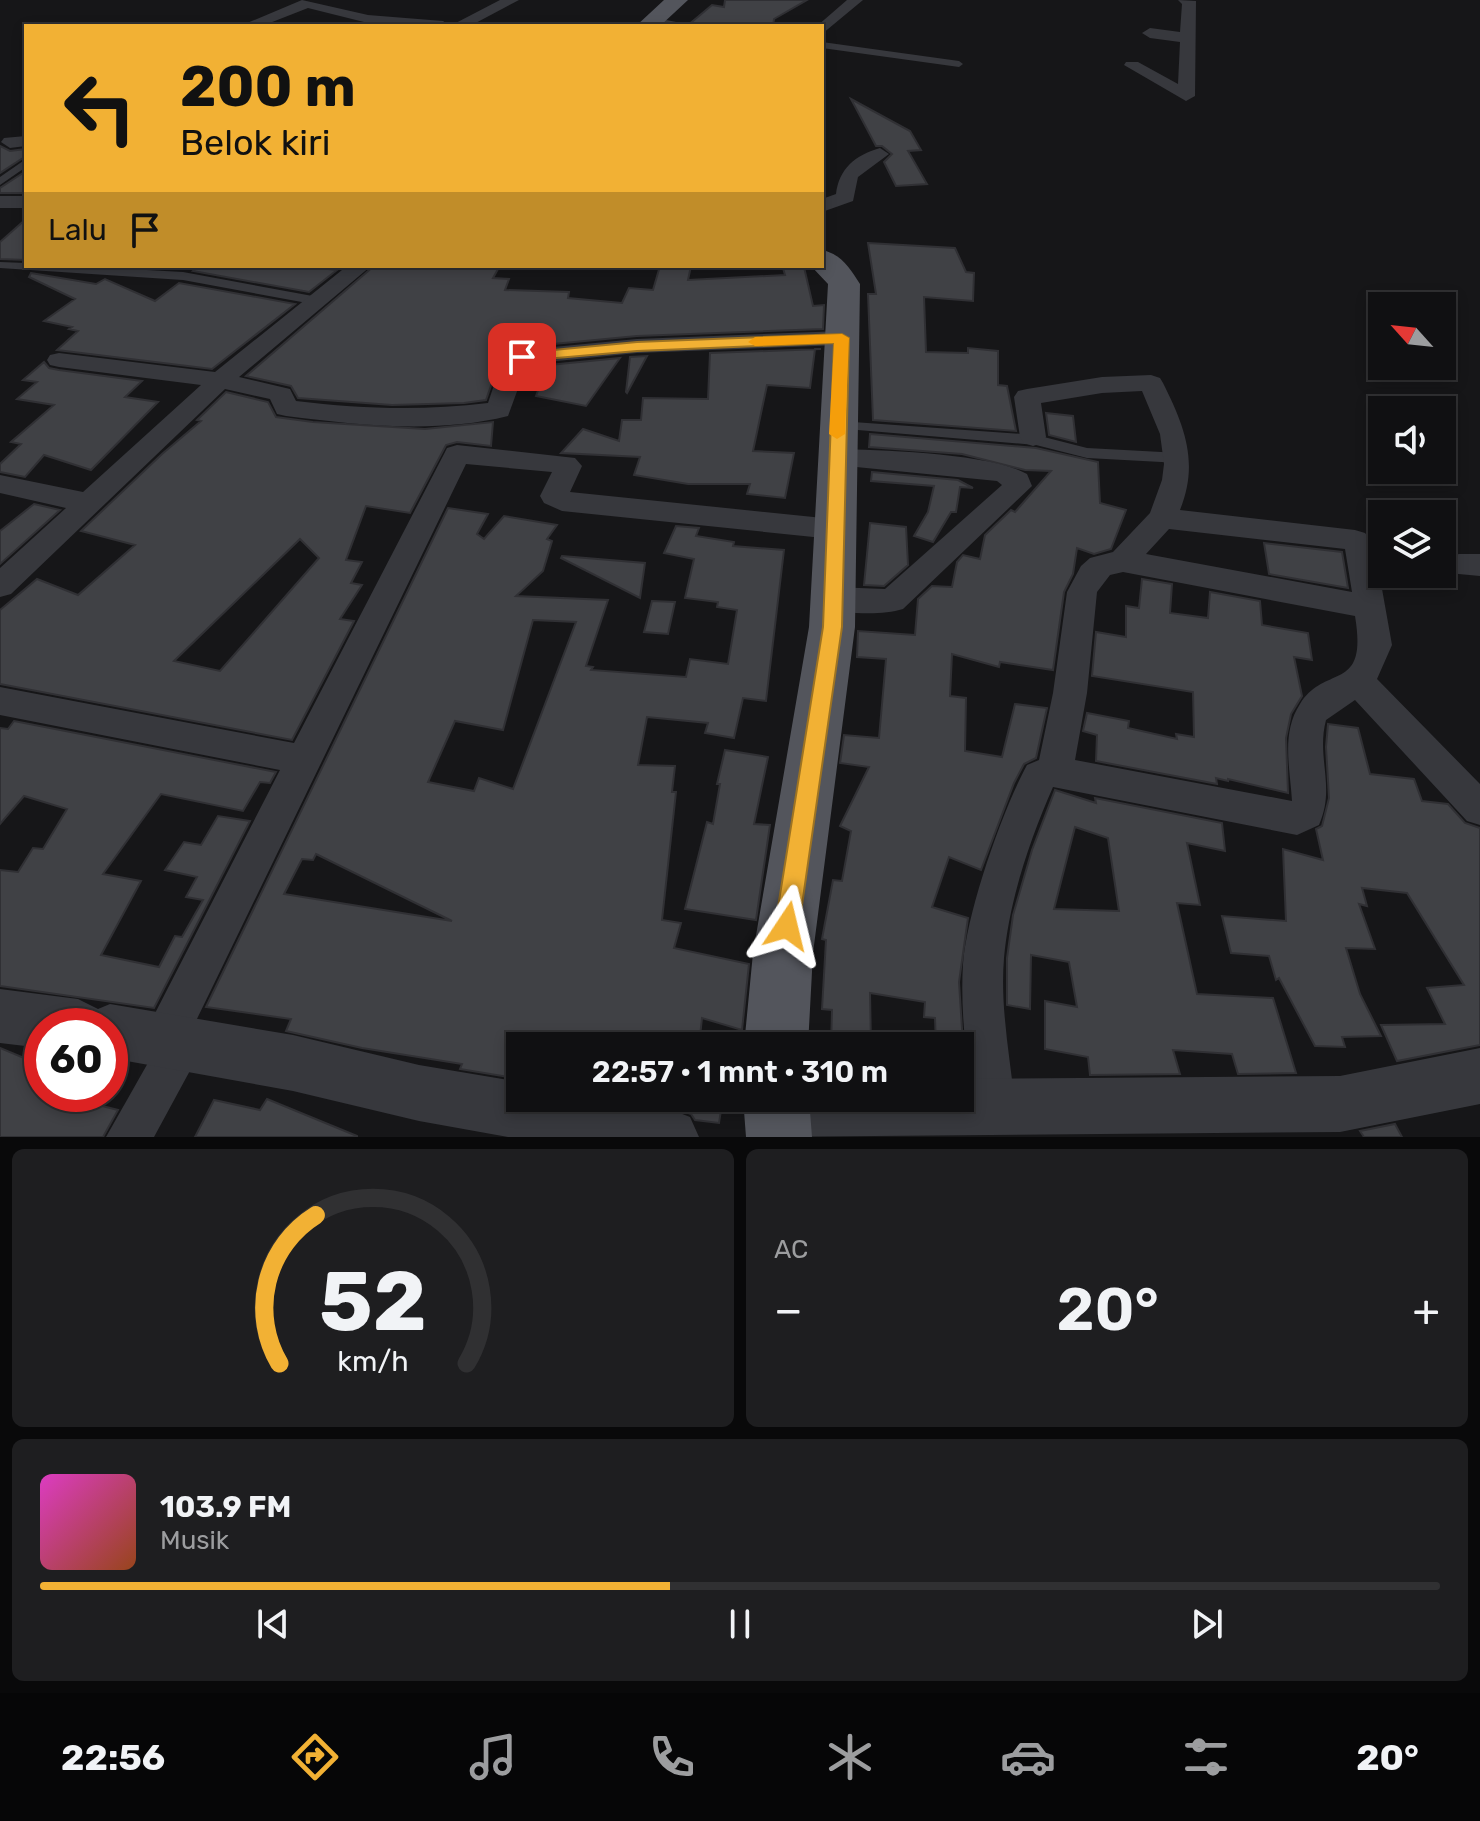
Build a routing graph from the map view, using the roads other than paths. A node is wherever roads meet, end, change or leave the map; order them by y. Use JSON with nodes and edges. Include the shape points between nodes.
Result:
{"nodes":[{"id":1,"x":290,"y":0,"type":"edge"},
{"id":2,"x":349,"y":0,"type":"edge"},
{"id":3,"x":512,"y":0,"type":"edge"},
{"id":4,"x":677,"y":0,"type":"edge"},
{"id":5,"x":856,"y":0,"type":"edge"},
{"id":6,"x":1185,"y":0,"type":"edge"},
{"id":7,"x":309,"y":2,"type":"edge"},
{"id":8,"x":332,"y":10,"type":"junction"},
{"id":9,"x":253,"y":24,"type":"edge"},
{"id":10,"x":422,"y":24,"type":"edge"},
{"id":11,"x":462,"y":24,"type":"edge"},
{"id":12,"x":649,"y":24,"type":"edge"},
{"id":13,"x":824,"y":27,"type":"edge"},
{"id":14,"x":1150,"y":33,"type":"dead end"},
{"id":15,"x":1188,"y":38,"type":"junction"},
{"id":16,"x":824,"y":45,"type":"edge"},
{"id":17,"x":1123,"y":50,"type":"dead end"},
{"id":18,"x":1149,"y":54,"type":"dead end"},
{"id":19,"x":959,"y":64,"type":"dead end"},
{"id":20,"x":1132,"y":65,"type":"dead end"},
{"id":21,"x":880,"y":154,"type":"dead end"},
{"id":22,"x":24,"y":164,"type":"edge"},
{"id":23,"x":0,"y":182,"type":"edge"},
{"id":24,"x":0,"y":202,"type":"edge"},
{"id":25,"x":24,"y":202,"type":"edge"},
{"id":26,"x":824,"y":205,"type":"edge"},
{"id":27,"x":824,"y":261,"type":"edge"},
{"id":28,"x":0,"y":265,"type":"edge"},
{"id":29,"x":24,"y":266,"type":"edge"},
{"id":30,"x":50,"y":268,"type":"edge"},
{"id":31,"x":358,"y":268,"type":"edge"},
{"id":32,"x":318,"y":301,"type":"junction"},
{"id":33,"x":842,"y":338,"type":"junction"},
{"id":34,"x":59,"y":360,"type":"dead end"},
{"id":35,"x":222,"y":379,"type":"junction"},
{"id":36,"x":1033,"y":437,"type":"dead end"},
{"id":37,"x":837,"y":442,"type":"junction"},
{"id":38,"x":1180,"y":458,"type":"junction"},
{"id":39,"x":0,"y":484,"type":"edge"},
{"id":40,"x":89,"y":503,"type":"junction"},
{"id":41,"x":1162,"y":518,"type":"junction"},
{"id":42,"x":833,"y":529,"type":"junction"},
{"id":43,"x":1123,"y":561,"type":"junction"},
{"id":44,"x":0,"y":586,"type":"edge"},
{"id":45,"x":833,"y":599,"type":"junction"},
{"id":46,"x":1369,"y":607,"type":"junction"},
{"id":47,"x":1360,"y":683,"type":"junction"},
{"id":48,"x":0,"y":701,"type":"edge"},
{"id":49,"x":304,"y":760,"type":"junction"},
{"id":50,"x":1057,"y":769,"type":"junction"},
{"id":51,"x":1480,"y":809,"type":"edge"},
{"id":52,"x":0,"y":1016,"type":"edge"},
{"id":53,"x":24,"y":1019,"type":"edge"},
{"id":54,"x":777,"y":1032,"type":"edge"},
{"id":55,"x":128,"y":1034,"type":"edge"},
{"id":56,"x":174,"y":1040,"type":"junction"},
{"id":57,"x":1480,"y":1076,"type":"edge"},
{"id":58,"x":993,"y":1105,"type":"junction"},
{"id":59,"x":777,"y":1117,"type":"edge"},
{"id":60,"x":1347,"y":1120,"type":"edge"},
{"id":61,"x":129,"y":1137,"type":"edge"},
{"id":62,"x":670,"y":1137,"type":"edge"}],
"edges":[{"from":1,"to":7,"type":"street"},
{"from":2,"to":8,"type":"street"},
{"from":3,"to":11,"type":"street"},
{"from":4,"to":12,"type":"main road"},
{"from":5,"to":13,"type":"street"},
{"from":6,"to":15,"type":"street"},
{"from":7,"to":8,"type":"street"},
{"from":7,"to":9,"type":"street"},
{"from":8,"to":10,"type":"street"},
{"from":14,"to":15,"type":"street"},
{"from":15,"to":20,"type":"street","via":[[1181,58],[1186,96]]},
{"from":16,"to":19,"type":"lane"},
{"from":17,"to":18,"type":"street"},
{"from":21,"to":26,"type":"street","via":[[848,176],[846,197]]},
{"from":22,"to":23,"type":"lane"},
{"from":24,"to":25,"type":"street"},
{"from":27,"to":33,"type":"main road","via":[[844,284]]},
{"from":28,"to":29,"type":"lane"},
{"from":30,"to":32,"type":"lane","via":[[183,276]]},
{"from":31,"to":32,"type":"street"},
{"from":32,"to":35,"type":"street"},
{"from":33,"to":35,"type":"street","via":[[637,346],[522,357],[514,361],[499,410],[438,417],[360,417],[286,408],[281,394]]},
{"from":33,"to":37,"type":"main road"},
{"from":34,"to":35,"type":"street"},
{"from":35,"to":40,"type":"street"},
{"from":36,"to":38,"type":"street","via":[[1027,397],[1146,382],[1174,432]]},
{"from":37,"to":38,"type":"lane","via":[[1036,440],[1087,453]]},
{"from":37,"to":42,"type":"main road"},
{"from":37,"to":45,"type":"street","via":[[882,459],[1003,473],[1018,486],[892,601]]},
{"from":38,"to":41,"type":"street"},
{"from":39,"to":40,"type":"street"},
{"from":40,"to":44,"type":"street"},
{"from":41,"to":43,"type":"street"},
{"from":41,"to":46,"type":"street","via":[[1355,540]]},
{"from":42,"to":45,"type":"main road"},
{"from":42,"to":49,"type":"street","via":[[562,501],[554,496],[565,464],[457,454]]},
{"from":43,"to":46,"type":"street"},
{"from":43,"to":50,"type":"street","via":[[1101,566],[1082,592]]},
{"from":45,"to":54,"type":"main road","via":[[817,744],[783,953]]},
{"from":46,"to":47,"type":"street","via":[[1375,654]]},
{"from":47,"to":50,"type":"street","via":[[1318,705],[1310,715],[1310,804],[1297,818]]},
{"from":47,"to":51,"type":"street"},
{"from":48,"to":49,"type":"street"},
{"from":49,"to":56,"type":"street"},
{"from":50,"to":58,"type":"street","via":[[1040,776],[1034,787],[994,900],[985,943],[984,1006]]},
{"from":52,"to":53,"type":"street"},
{"from":55,"to":56,"type":"street"},
{"from":56,"to":61,"type":"street"},
{"from":56,"to":62,"type":"street","via":[[419,1093]]},
{"from":57,"to":60,"type":"street"},
{"from":58,"to":59,"type":"street"},
{"from":58,"to":60,"type":"street"}]}
